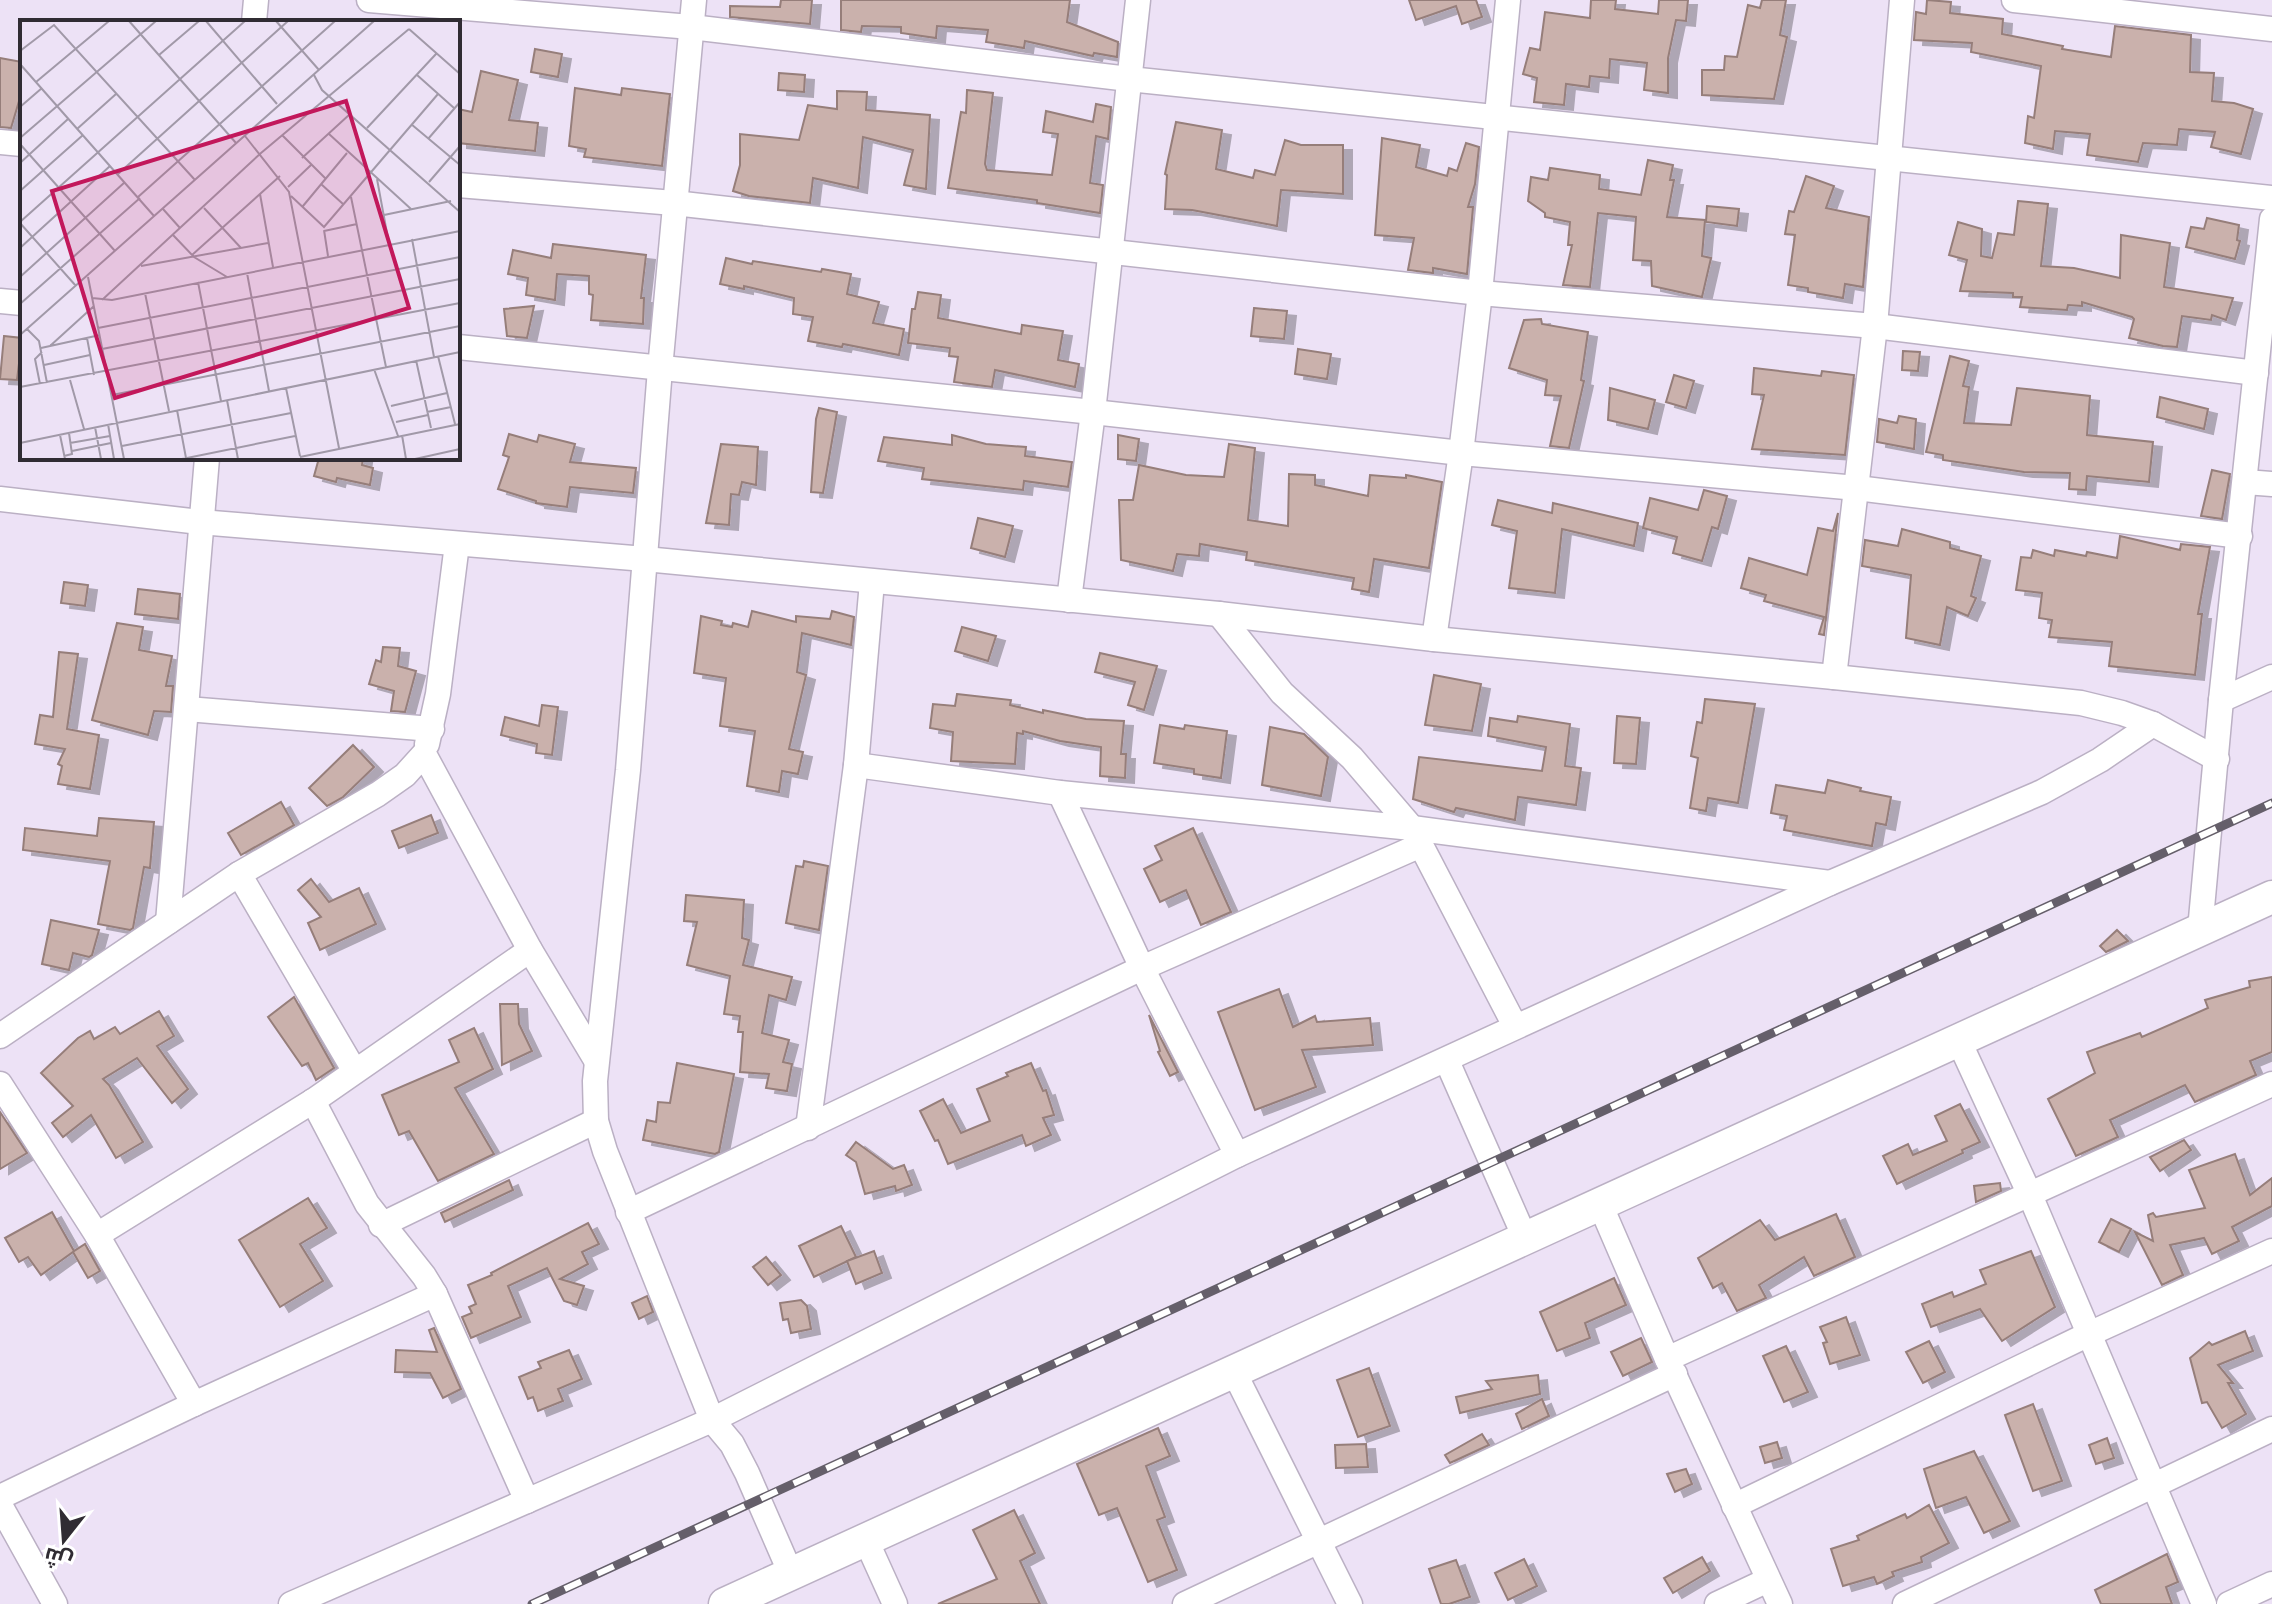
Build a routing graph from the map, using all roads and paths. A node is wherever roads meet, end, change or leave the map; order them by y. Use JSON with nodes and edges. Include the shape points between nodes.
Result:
{"nodes":[{"id":1,"x":256,"y":0,"type":"edge"},
{"id":2,"x":369,"y":0,"type":"edge"},
{"id":3,"x":694,"y":0,"type":"edge"},
{"id":4,"x":1138,"y":0,"type":"edge"},
{"id":5,"x":1508,"y":0,"type":"edge"},
{"id":6,"x":1902,"y":0,"type":"edge"},
{"id":7,"x":2014,"y":0,"type":"edge"},
{"id":8,"x":254,"y":20,"type":"edge"},
{"id":9,"x":691,"y":27,"type":"junction"},
{"id":10,"x":2272,"y":29,"type":"edge"},
{"id":11,"x":1129,"y":79,"type":"junction"},
{"id":12,"x":1497,"y":117,"type":"junction"},
{"id":13,"x":0,"y":142,"type":"edge"},
{"id":14,"x":20,"y":144,"type":"edge"},
{"id":15,"x":1887,"y":156,"type":"junction"},
{"id":16,"x":460,"y":185,"type":"edge"},
{"id":17,"x":2272,"y":198,"type":"edge"},
{"id":18,"x":674,"y":203,"type":"junction"},
{"id":19,"x":2272,"y":219,"type":"edge"},
{"id":20,"x":1109,"y":251,"type":"junction"},
{"id":21,"x":1480,"y":293,"type":"junction"},
{"id":22,"x":0,"y":301,"type":"edge"},
{"id":23,"x":20,"y":303,"type":"edge"},
{"id":24,"x":1875,"y":326,"type":"junction"},
{"id":25,"x":460,"y":347,"type":"edge"},
{"id":26,"x":660,"y":369,"type":"junction"},
{"id":27,"x":2256,"y":373,"type":"junction"},
{"id":28,"x":1093,"y":412,"type":"junction"},
{"id":29,"x":1461,"y":453,"type":"junction"},
{"id":30,"x":207,"y":460,"type":"edge"},
{"id":31,"x":2245,"y":482,"type":"junction"},
{"id":32,"x":2272,"y":484,"type":"edge"},
{"id":33,"x":1857,"y":488,"type":"junction"},
{"id":34,"x":1,"y":506,"type":"edge"},
{"id":35,"x":200,"y":522,"type":"junction"},
{"id":36,"x":2240,"y":536,"type":"junction"},
{"id":37,"x":457,"y":544,"type":"junction"},
{"id":38,"x":645,"y":559,"type":"junction"},
{"id":39,"x":872,"y":582,"type":"junction"},
{"id":40,"x":1069,"y":600,"type":"junction"},
{"id":41,"x":1219,"y":614,"type":"junction"},
{"id":42,"x":1434,"y":639,"type":"junction"},
{"id":43,"x":1834,"y":677,"type":"junction"},
{"id":44,"x":2272,"y":677,"type":"edge"},
{"id":45,"x":2221,"y":700,"type":"junction"},
{"id":46,"x":187,"y":709,"type":"junction"},
{"id":47,"x":2153,"y":724,"type":"junction"},
{"id":48,"x":432,"y":729,"type":"junction"},
{"id":49,"x":424,"y":754,"type":"junction"},
{"id":50,"x":2217,"y":759,"type":"junction"},
{"id":51,"x":856,"y":765,"type":"junction"},
{"id":52,"x":1060,"y":793,"type":"junction"},
{"id":53,"x":1416,"y":836,"type":"junction"},
{"id":54,"x":239,"y":874,"type":"junction"},
{"id":55,"x":1830,"y":883,"type":"junction"},
{"id":56,"x":2272,"y":897,"type":"edge"},
{"id":57,"x":168,"y":922,"type":"junction"},
{"id":58,"x":2200,"y":930,"type":"junction"},
{"id":59,"x":530,"y":950,"type":"junction"},
{"id":60,"x":1142,"y":968,"type":"junction"},
{"id":61,"x":1515,"y":1026,"type":"junction"},
{"id":62,"x":0,"y":1036,"type":"edge"},
{"id":63,"x":1958,"y":1039,"type":"junction"},
{"id":64,"x":596,"y":1060,"type":"junction"},
{"id":65,"x":1447,"y":1061,"type":"junction"},
{"id":66,"x":354,"y":1070,"type":"junction"},
{"id":67,"x":0,"y":1084,"type":"edge"},
{"id":68,"x":2272,"y":1084,"type":"edge"},
{"id":69,"x":313,"y":1101,"type":"junction"},
{"id":70,"x":596,"y":1121,"type":"junction"},
{"id":71,"x":808,"y":1128,"type":"junction"},
{"id":72,"x":1237,"y":1155,"type":"junction"},
{"id":73,"x":2030,"y":1195,"type":"junction"},
{"id":74,"x":1600,"y":1204,"type":"junction"},
{"id":75,"x":628,"y":1212,"type":"junction"},
{"id":76,"x":381,"y":1225,"type":"junction"},
{"id":77,"x":97,"y":1235,"type":"junction"},
{"id":78,"x":1525,"y":1238,"type":"junction"},
{"id":79,"x":2272,"y":1251,"type":"edge"},
{"id":80,"x":435,"y":1294,"type":"junction"},
{"id":81,"x":2089,"y":1334,"type":"junction"},
{"id":82,"x":1671,"y":1366,"type":"junction"},
{"id":83,"x":1233,"y":1370,"type":"junction"},
{"id":84,"x":194,"y":1404,"type":"junction"},
{"id":85,"x":712,"y":1420,"type":"junction"},
{"id":86,"x":2272,"y":1429,"type":"edge"},
{"id":87,"x":2152,"y":1485,"type":"junction"},
{"id":88,"x":0,"y":1497,"type":"edge"},
{"id":89,"x":527,"y":1501,"type":"junction"},
{"id":90,"x":0,"y":1505,"type":"edge"},
{"id":91,"x":1734,"y":1506,"type":"junction"},
{"id":92,"x":866,"y":1540,"type":"junction"},
{"id":93,"x":1320,"y":1541,"type":"junction"},
{"id":94,"x":791,"y":1574,"type":"junction"},
{"id":95,"x":1768,"y":1580,"type":"junction"},
{"id":96,"x":2272,"y":1584,"type":"edge"},
{"id":97,"x":55,"y":1604,"type":"edge"},
{"id":98,"x":291,"y":1604,"type":"edge"},
{"id":99,"x":725,"y":1604,"type":"edge"},
{"id":100,"x":895,"y":1604,"type":"edge"},
{"id":101,"x":1185,"y":1604,"type":"edge"},
{"id":102,"x":1350,"y":1604,"type":"edge"},
{"id":103,"x":1717,"y":1604,"type":"edge"},
{"id":104,"x":1780,"y":1604,"type":"edge"},
{"id":105,"x":1905,"y":1604,"type":"edge"},
{"id":106,"x":2204,"y":1604,"type":"edge"},
{"id":107,"x":2229,"y":1604,"type":"edge"}],
"edges":[{"from":1,"to":8,"type":"street"},
{"from":2,"to":9,"type":"street"},
{"from":3,"to":9,"type":"street"},
{"from":4,"to":11,"type":"street"},
{"from":5,"to":12,"type":"street"},
{"from":6,"to":15,"type":"street"},
{"from":7,"to":10,"type":"street"},
{"from":9,"to":11,"type":"street"},
{"from":9,"to":18,"type":"street"},
{"from":11,"to":12,"type":"street"},
{"from":11,"to":20,"type":"street"},
{"from":12,"to":15,"type":"street"},
{"from":12,"to":21,"type":"street"},
{"from":13,"to":14,"type":"street"},
{"from":15,"to":17,"type":"street"},
{"from":15,"to":24,"type":"street"},
{"from":16,"to":18,"type":"street"},
{"from":18,"to":20,"type":"street"},
{"from":18,"to":26,"type":"street"},
{"from":19,"to":27,"type":"street"},
{"from":20,"to":21,"type":"street"},
{"from":20,"to":28,"type":"street"},
{"from":21,"to":24,"type":"street"},
{"from":21,"to":29,"type":"street"},
{"from":22,"to":23,"type":"street"},
{"from":24,"to":27,"type":"street"},
{"from":24,"to":33,"type":"street"},
{"from":25,"to":26,"type":"street"},
{"from":26,"to":28,"type":"street"},
{"from":26,"to":38,"type":"street"},
{"from":27,"to":31,"type":"street"},
{"from":28,"to":29,"type":"street"},
{"from":28,"to":40,"type":"street"},
{"from":29,"to":33,"type":"street"},
{"from":29,"to":42,"type":"street"},
{"from":30,"to":35,"type":"street"},
{"from":31,"to":32,"type":"street"},
{"from":31,"to":36,"type":"street"},
{"from":33,"to":36,"type":"street"},
{"from":33,"to":43,"type":"street"},
{"from":34,"to":35,"type":"street"},
{"from":35,"to":37,"type":"street"},
{"from":35,"to":46,"type":"street"},
{"from":36,"to":45,"type":"street"},
{"from":37,"to":38,"type":"street"},
{"from":37,"to":48,"type":"street"},
{"from":38,"to":39,"type":"street"},
{"from":38,"to":64,"type":"street"},
{"from":39,"to":40,"type":"street"},
{"from":39,"to":51,"type":"street"},
{"from":40,"to":41,"type":"street"},
{"from":41,"to":42,"type":"street"},
{"from":41,"to":53,"type":"street","via":[[1282,693],[1352,758]]},
{"from":42,"to":43,"type":"street"},
{"from":43,"to":47,"type":"street","via":[[2081,703]]},
{"from":44,"to":45,"type":"street"},
{"from":45,"to":50,"type":"street"},
{"from":46,"to":48,"type":"street"},
{"from":46,"to":57,"type":"street"},
{"from":47,"to":50,"type":"street"},
{"from":47,"to":55,"type":"street","via":[[2042,792]]},
{"from":48,"to":49,"type":"street"},
{"from":49,"to":54,"type":"street","via":[[378,794]]},
{"from":49,"to":59,"type":"street"},
{"from":50,"to":58,"type":"street"},
{"from":51,"to":52,"type":"street"},
{"from":51,"to":71,"type":"street"},
{"from":52,"to":53,"type":"street"},
{"from":52,"to":60,"type":"street"},
{"from":53,"to":55,"type":"street"},
{"from":53,"to":60,"type":"street"},
{"from":53,"to":61,"type":"street"},
{"from":54,"to":57,"type":"street"},
{"from":54,"to":66,"type":"street"},
{"from":55,"to":61,"type":"street"},
{"from":56,"to":58,"type":"main road"},
{"from":57,"to":62,"type":"street"},
{"from":58,"to":63,"type":"main road"},
{"from":59,"to":64,"type":"street"},
{"from":59,"to":66,"type":"street"},
{"from":60,"to":71,"type":"street"},
{"from":60,"to":72,"type":"street"},
{"from":61,"to":65,"type":"street"},
{"from":63,"to":73,"type":"street"},
{"from":63,"to":74,"type":"main road"},
{"from":64,"to":70,"type":"street"},
{"from":65,"to":72,"type":"street"},
{"from":65,"to":78,"type":"street"},
{"from":66,"to":69,"type":"street"},
{"from":67,"to":77,"type":"street"},
{"from":68,"to":73,"type":"street"},
{"from":69,"to":76,"type":"street"},
{"from":69,"to":77,"type":"street"},
{"from":70,"to":75,"type":"street"},
{"from":70,"to":76,"type":"street"},
{"from":71,"to":75,"type":"street"},
{"from":72,"to":85,"type":"street"},
{"from":73,"to":81,"type":"street"},
{"from":73,"to":82,"type":"street"},
{"from":74,"to":78,"type":"main road"},
{"from":74,"to":82,"type":"street"},
{"from":75,"to":85,"type":"street"},
{"from":76,"to":80,"type":"street"},
{"from":77,"to":84,"type":"street"},
{"from":78,"to":83,"type":"main road"},
{"from":79,"to":81,"type":"street"},
{"from":80,"to":84,"type":"street"},
{"from":80,"to":89,"type":"street"},
{"from":81,"to":87,"type":"street"},
{"from":81,"to":91,"type":"street"},
{"from":82,"to":91,"type":"street"},
{"from":82,"to":93,"type":"street"},
{"from":83,"to":92,"type":"main road"},
{"from":83,"to":93,"type":"street"},
{"from":84,"to":88,"type":"street"},
{"from":85,"to":89,"type":"street"},
{"from":85,"to":94,"type":"street","via":[[742,1463]]},
{"from":86,"to":87,"type":"street"},
{"from":87,"to":105,"type":"street"},
{"from":87,"to":106,"type":"street"},
{"from":89,"to":98,"type":"street"},
{"from":90,"to":97,"type":"street"},
{"from":91,"to":95,"type":"street"},
{"from":92,"to":94,"type":"main road"},
{"from":92,"to":100,"type":"street"},
{"from":93,"to":101,"type":"street"},
{"from":93,"to":102,"type":"street"},
{"from":94,"to":99,"type":"main road"},
{"from":95,"to":103,"type":"street"},
{"from":95,"to":104,"type":"street"},
{"from":96,"to":107,"type":"street"}]}
